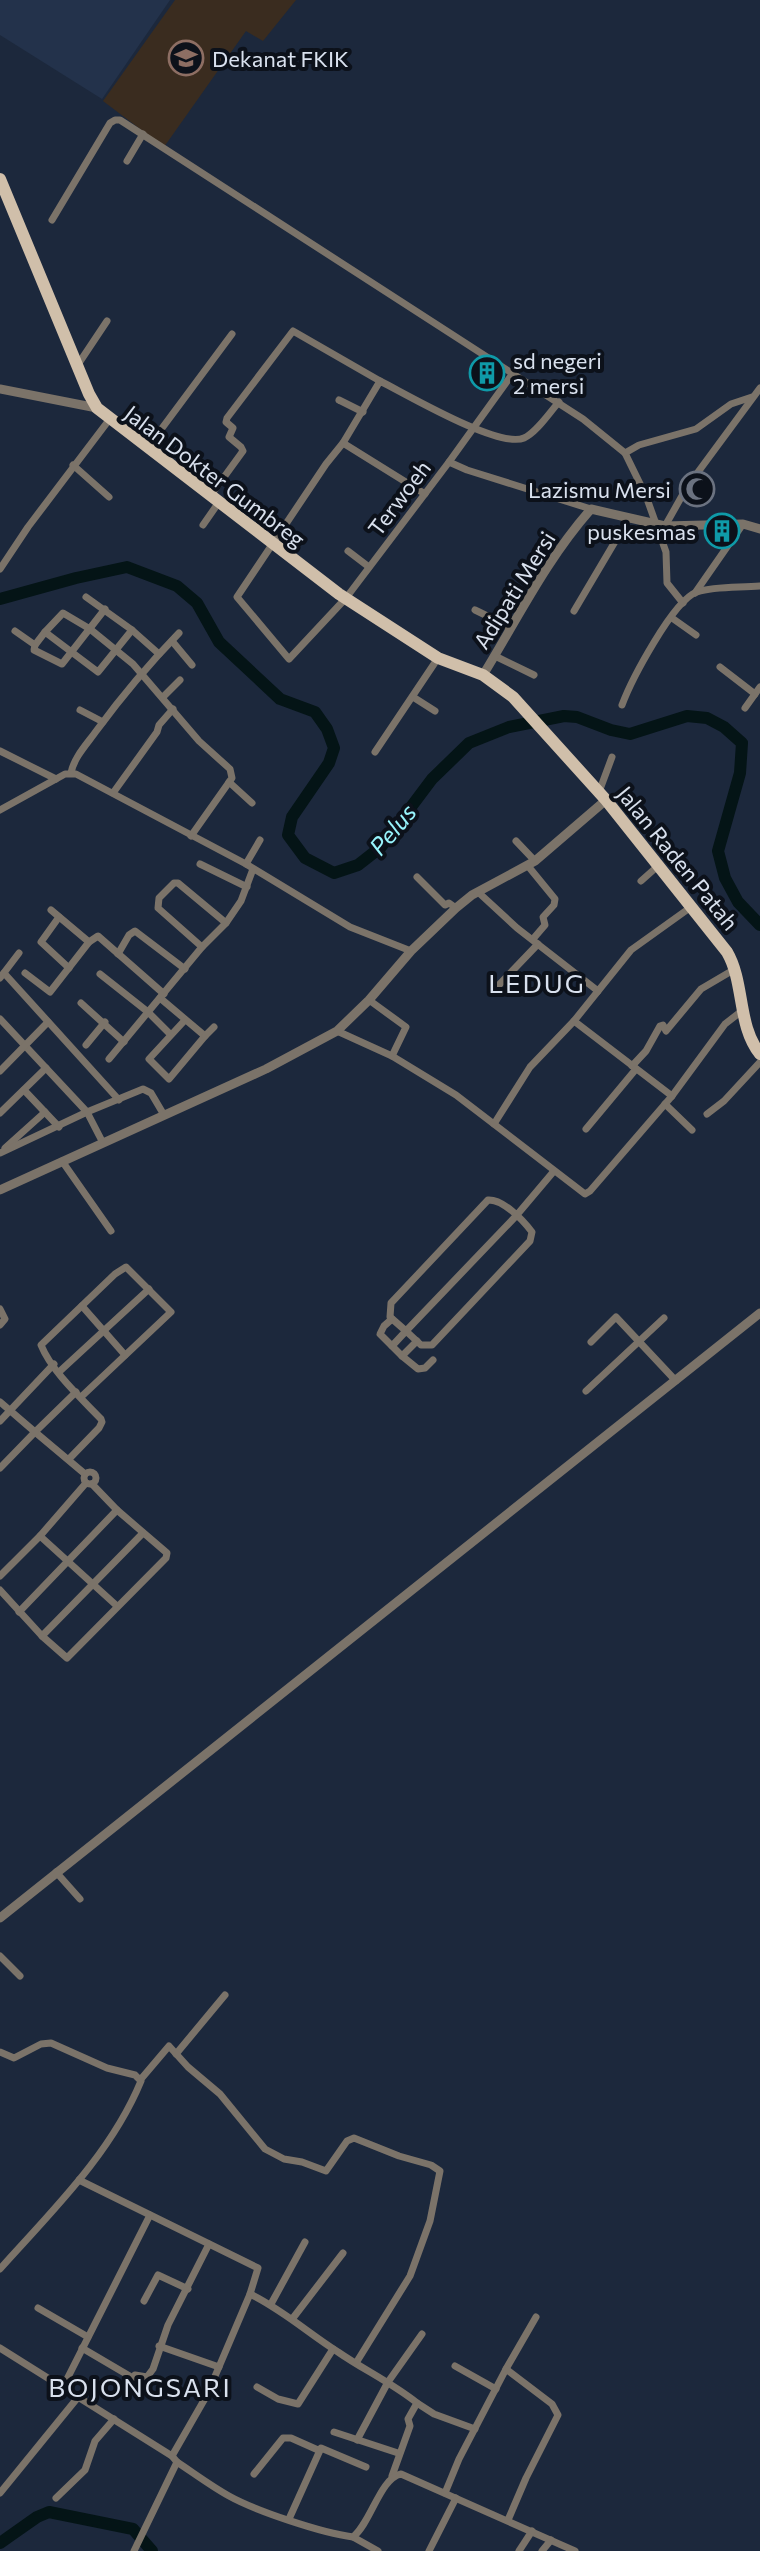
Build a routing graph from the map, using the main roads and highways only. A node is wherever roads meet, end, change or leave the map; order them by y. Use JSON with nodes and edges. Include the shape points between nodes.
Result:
{"nodes":[{"id":1,"x":0,"y":179,"type":"edge"},
{"id":2,"x":513,"y":697,"type":"joint"},
{"id":3,"x":760,"y":1054,"type":"edge"}],
"edges":[{"from":1,"to":2,"type":"main road","name":"Jalan Dokter Gumbreg","via":[[97,408],[346,598],[438,658],[483,675]]},
{"from":2,"to":3,"type":"main road","name":"Jalan Raden Patah","via":[[602,796],[727,952],[748,1033]]}]}
